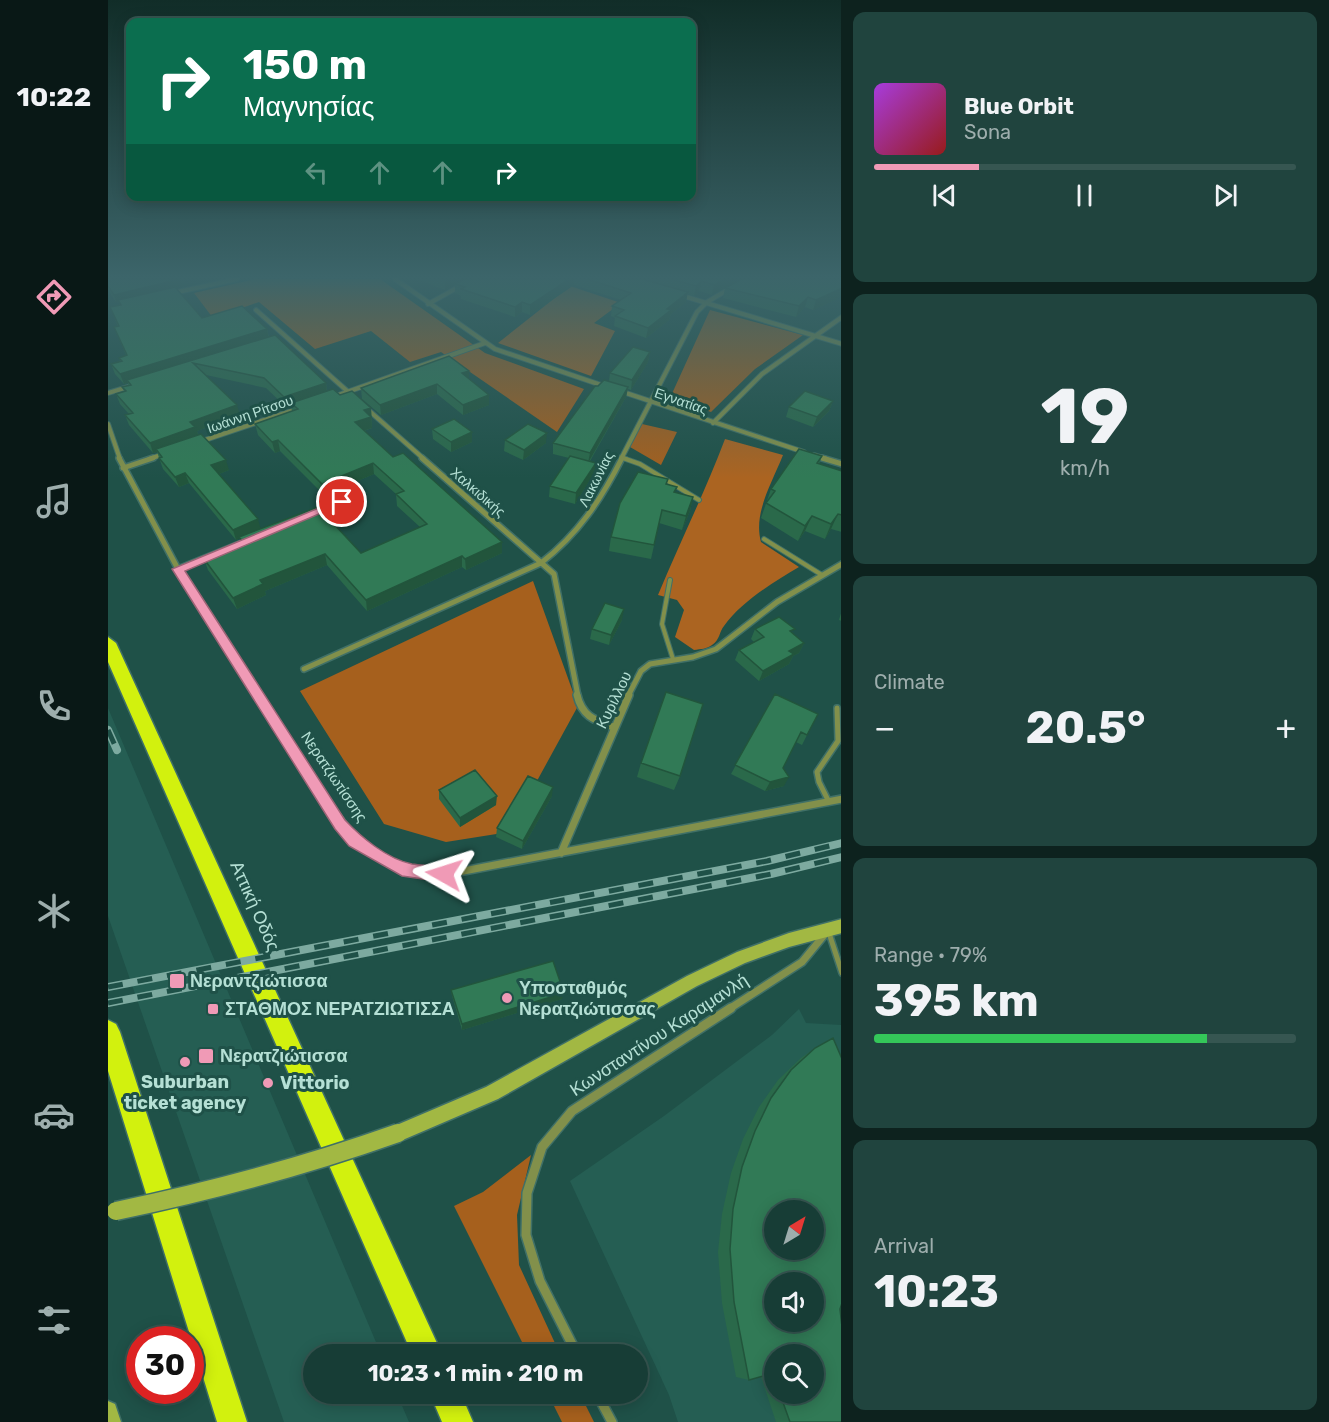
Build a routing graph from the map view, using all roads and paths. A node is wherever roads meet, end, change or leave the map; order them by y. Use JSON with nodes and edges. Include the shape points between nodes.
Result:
{"nodes":[{"id":1,"x":294,"y":345,"type":"edge"},
{"id":2,"x":478,"y":345,"type":"edge"},
{"id":3,"x":489,"y":345,"type":"edge"},
{"id":4,"x":679,"y":345,"type":"edge"},
{"id":5,"x":804,"y":345,"type":"edge"},
{"id":6,"x":141,"y":382,"type":"edge"},
{"id":7,"x":348,"y":392,"type":"junction"},
{"id":8,"x":108,"y":393,"type":"edge"},
{"id":9,"x":325,"y":399,"type":"edge"},
{"id":10,"x":356,"y":399,"type":"edge"},
{"id":11,"x":649,"y":401,"type":"junction"},
{"id":12,"x":364,"y":406,"type":"edge"},
{"id":13,"x":303,"y":407,"type":"edge"},
{"id":14,"x":713,"y":423,"type":"junction"},
{"id":15,"x":108,"y":424,"type":"edge"},
{"id":16,"x":190,"y":446,"type":"edge"},
{"id":17,"x":168,"y":453,"type":"edge"},
{"id":18,"x":621,"y":458,"type":"junction"},
{"id":19,"x":841,"y":464,"type":"edge"},
{"id":20,"x":123,"y":468,"type":"junction"},
{"id":21,"x":699,"y":500,"type":"dead end"},
{"id":22,"x":342,"y":502,"type":"dead end"},
{"id":23,"x":309,"y":516,"type":"edge"},
{"id":24,"x":254,"y":538,"type":"edge"},
{"id":25,"x":764,"y":539,"type":"dead end"},
{"id":26,"x":541,"y":563,"type":"junction"},
{"id":27,"x":841,"y":565,"type":"edge"},
{"id":28,"x":178,"y":569,"type":"junction"},
{"id":29,"x":822,"y":575,"type":"junction"},
{"id":30,"x":670,"y":580,"type":"dead end"},
{"id":31,"x":108,"y":643,"type":"edge"},
{"id":32,"x":673,"y":659,"type":"junction"},
{"id":33,"x":304,"y":669,"type":"dead end"},
{"id":34,"x":837,"y":708,"type":"dead end"},
{"id":35,"x":613,"y":727,"type":"junction"},
{"id":36,"x":841,"y":799,"type":"edge"},
{"id":37,"x":829,"y":801,"type":"junction"},
{"id":38,"x":561,"y":853,"type":"junction"},
{"id":39,"x":835,"y":928,"type":"edge"},
{"id":40,"x":841,"y":967,"type":"edge"},
{"id":41,"x":108,"y":1032,"type":"edge"},
{"id":42,"x":108,"y":1212,"type":"edge"},
{"id":43,"x":423,"y":1344,"type":"edge"},
{"id":44,"x":572,"y":1344,"type":"edge"},
{"id":45,"x":450,"y":1404,"type":"edge"},
{"id":46,"x":602,"y":1404,"type":"edge"},
{"id":47,"x":108,"y":1412,"type":"edge"},
{"id":48,"x":111,"y":1422,"type":"edge"},
{"id":49,"x":232,"y":1422,"type":"edge"},
{"id":50,"x":458,"y":1422,"type":"edge"},
{"id":51,"x":612,"y":1422,"type":"edge"}],
"edges":[{"from":1,"to":7,"type":"street"},
{"from":2,"to":7,"type":"street"},
{"from":3,"to":11,"type":"street","name":"Εγνατίας"},
{"from":4,"to":11,"type":"street","name":"Λακωνίας"},
{"from":5,"to":14,"type":"street","via":[[762,374]]},
{"from":6,"to":8,"type":"street"},
{"from":7,"to":9,"type":"street"},
{"from":7,"to":10,"type":"street"},
{"from":11,"to":14,"type":"street","name":"Εγνατίας"},
{"from":11,"to":18,"type":"street","name":"Λακωνίας"},
{"from":12,"to":26,"type":"street","name":"Χαλκιδικής"},
{"from":13,"to":16,"type":"street","name":"Ιωάννη Ρίτσου"},
{"from":14,"to":19,"type":"street","name":"Εγνατίας"},
{"from":15,"to":20,"type":"street","name":"Νερατζιωτίσσης"},
{"from":17,"to":20,"type":"street"},
{"from":18,"to":21,"type":"lane","via":[[640,464]]},
{"from":18,"to":26,"type":"street","name":"Λακωνίας","via":[[592,516],[562,549]]},
{"from":20,"to":28,"type":"street","name":"Νερατζιωτίσσης"},
{"from":22,"to":23,"type":"street"},
{"from":24,"to":28,"type":"street"},
{"from":25,"to":29,"type":"lane"},
{"from":26,"to":33,"type":"street","name":"Λακωνίας"},
{"from":26,"to":35,"type":"street","name":"Χαλκιδικής","via":[[554,574],[558,584],[580,708],[591,719]]},
{"from":27,"to":29,"type":"street","name":"Κυρίλλου"},
{"from":28,"to":38,"type":"street","name":"Νερατζιωτίσσης","via":[[355,841],[408,870],[444,874]]},
{"from":29,"to":32,"type":"street","name":"Κυρίλλου","via":[[777,602],[716,649]]},
{"from":30,"to":32,"type":"lane","via":[[662,624]]},
{"from":31,"to":43,"type":"highway","name":"Αττική Οδός"},
{"from":32,"to":35,"type":"street","name":"Κυρίλλου","via":[[650,664],[641,671]]},
{"from":34,"to":37,"type":"lane","via":[[837,744],[832,756],[816,771]]},
{"from":35,"to":38,"type":"street","name":"Κυρίλλου"},
{"from":36,"to":37,"type":"street","name":"Νερατζιωτίσσης"},
{"from":37,"to":38,"type":"street","name":"Νερατζιωτίσσης"},
{"from":39,"to":40,"type":"lane"},
{"from":39,"to":42,"type":"street","bridge":true,"via":[[742,957],[492,1093],[398,1133],[314,1163],[190,1196]]},
{"from":39,"to":44,"type":"street","name":"Κωνσταντίνου Καραμανλή","via":[[802,962],[572,1111],[542,1147],[526,1193],[526,1235],[540,1281]]},
{"from":41,"to":49,"type":"highway"},
{"from":45,"to":50,"type":"highway"},
{"from":46,"to":51,"type":"street"},
{"from":47,"to":48,"type":"street"}]}
